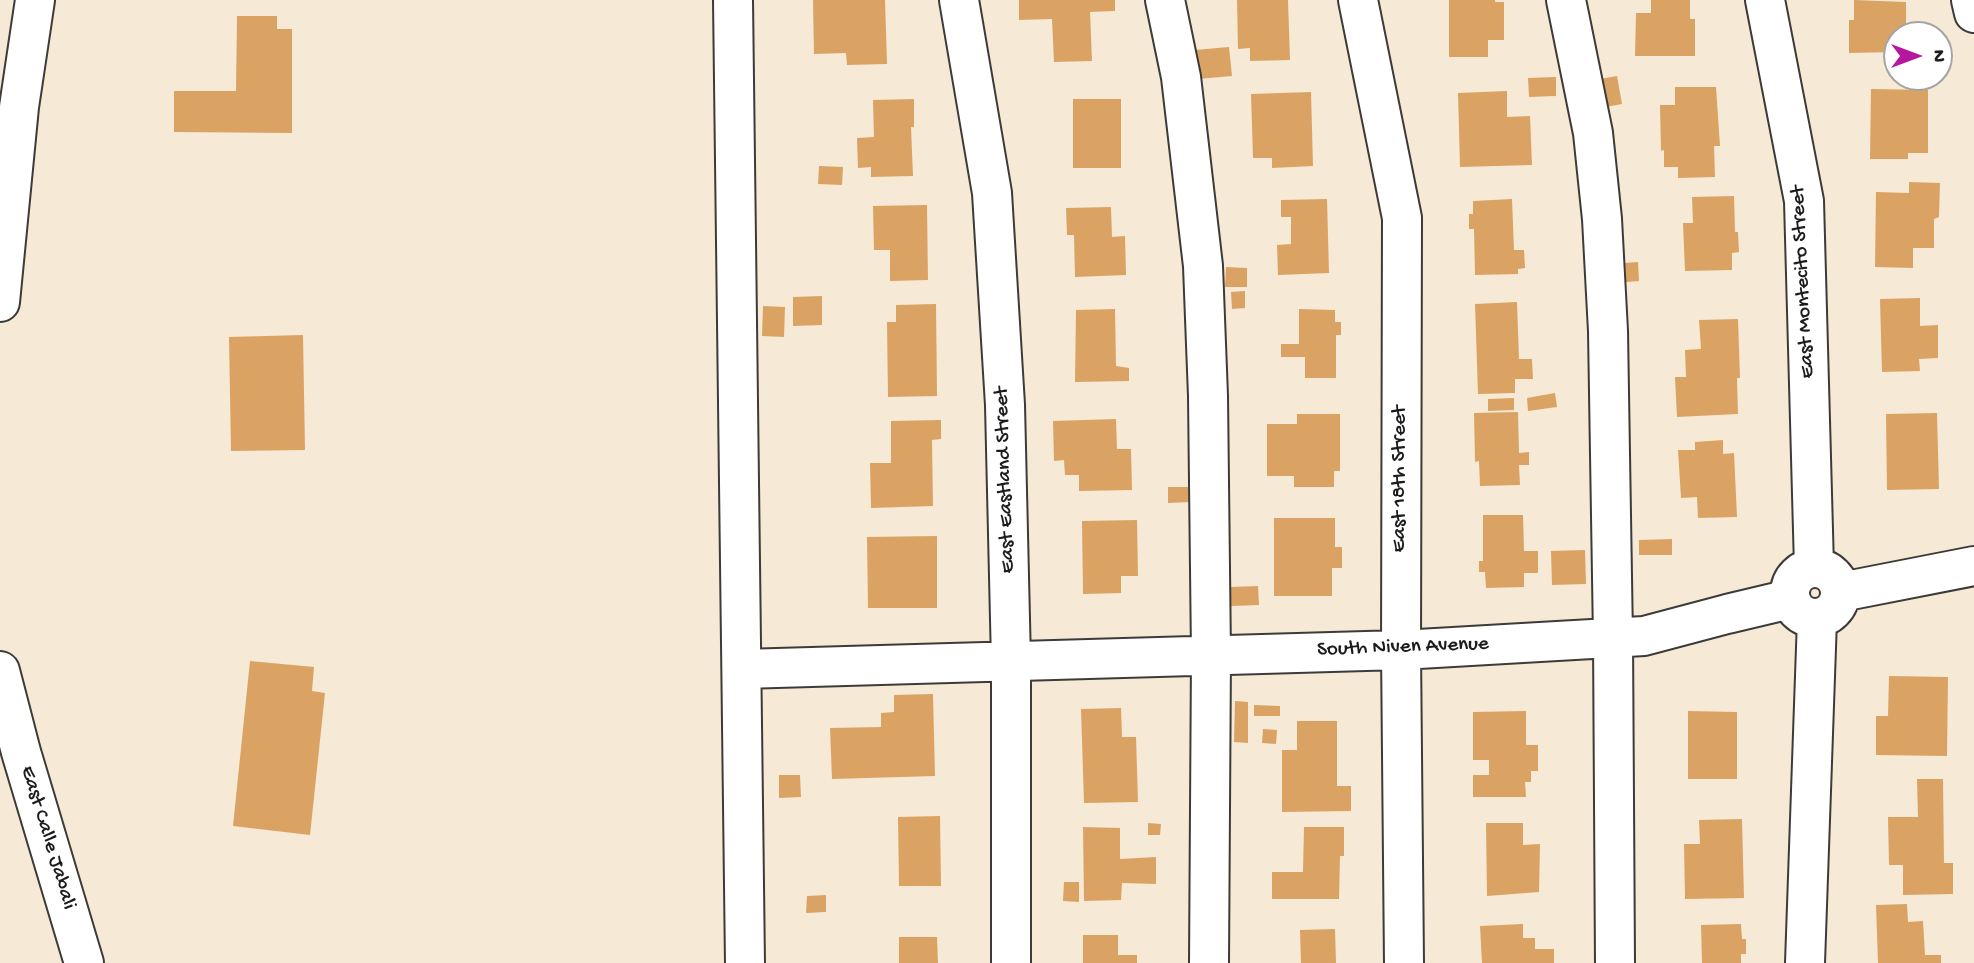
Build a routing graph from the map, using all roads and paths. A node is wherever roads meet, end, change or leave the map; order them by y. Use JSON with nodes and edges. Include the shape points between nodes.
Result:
{"nodes":[{"id":1,"x":35,"y":0,"type":"edge"},
{"id":2,"x":733,"y":0,"type":"edge"},
{"id":3,"x":959,"y":0,"type":"edge"},
{"id":4,"x":1165,"y":0,"type":"edge"},
{"id":5,"x":1359,"y":0,"type":"edge"},
{"id":6,"x":1566,"y":0,"type":"edge"},
{"id":7,"x":1765,"y":0,"type":"edge"},
{"id":8,"x":1971,"y":0,"type":"edge"},
{"id":9,"x":1974,"y":13,"type":"edge"},
{"id":10,"x":0,"y":302,"type":"edge"},
{"id":11,"x":1974,"y":566,"type":"edge"},
{"id":12,"x":1815,"y":594,"type":"junction"},
{"id":13,"x":1613,"y":638,"type":"junction"},
{"id":14,"x":1401,"y":650,"type":"junction"},
{"id":15,"x":1211,"y":655,"type":"junction"},
{"id":16,"x":1011,"y":662,"type":"junction"},
{"id":17,"x":742,"y":668,"type":"junction"},
{"id":18,"x":0,"y":671,"type":"edge"},
{"id":19,"x":85,"y":963,"type":"edge"},
{"id":20,"x":745,"y":963,"type":"edge"},
{"id":21,"x":1011,"y":963,"type":"edge"},
{"id":22,"x":1209,"y":963,"type":"edge"},
{"id":23,"x":1404,"y":963,"type":"edge"},
{"id":24,"x":1615,"y":963,"type":"edge"},
{"id":25,"x":1805,"y":963,"type":"edge"}],
"edges":[{"from":1,"to":10,"type":"street","via":[[19,107]]},
{"from":2,"to":17,"type":"street"},
{"from":3,"to":16,"type":"street","name":"East Eastland Street","via":[[992,193],[1005,405]]},
{"from":4,"to":15,"type":"street","via":[[1181,77],[1203,266]]},
{"from":5,"to":14,"type":"street","name":"East 18th Street","via":[[1402,218]]},
{"from":6,"to":13,"type":"street","via":[[1593,133],[1602,219]]},
{"from":7,"to":12,"type":"street","name":"East Montecito Street","via":[[1804,201]]},
{"from":8,"to":9,"type":"street"},
{"from":11,"to":12,"type":"street","name":"South Niven Avenue"},
{"from":12,"to":13,"type":"street","name":"South Niven Avenue","via":[[1644,636]]},
{"from":12,"to":25,"type":"street","name":"East Montecito Street"},
{"from":13,"to":14,"type":"street","name":"South Niven Avenue"},
{"from":13,"to":24,"type":"street"},
{"from":14,"to":15,"type":"street","name":"South Niven Avenue"},
{"from":14,"to":23,"type":"street","name":"East 18th Street"},
{"from":15,"to":16,"type":"street","name":"South Niven Avenue"},
{"from":15,"to":22,"type":"street"},
{"from":16,"to":17,"type":"street","name":"South Niven Avenue"},
{"from":16,"to":21,"type":"street","name":"East Eastland Street"},
{"from":17,"to":20,"type":"street"},
{"from":18,"to":19,"type":"street","name":"East Calle Jabali"}]}
